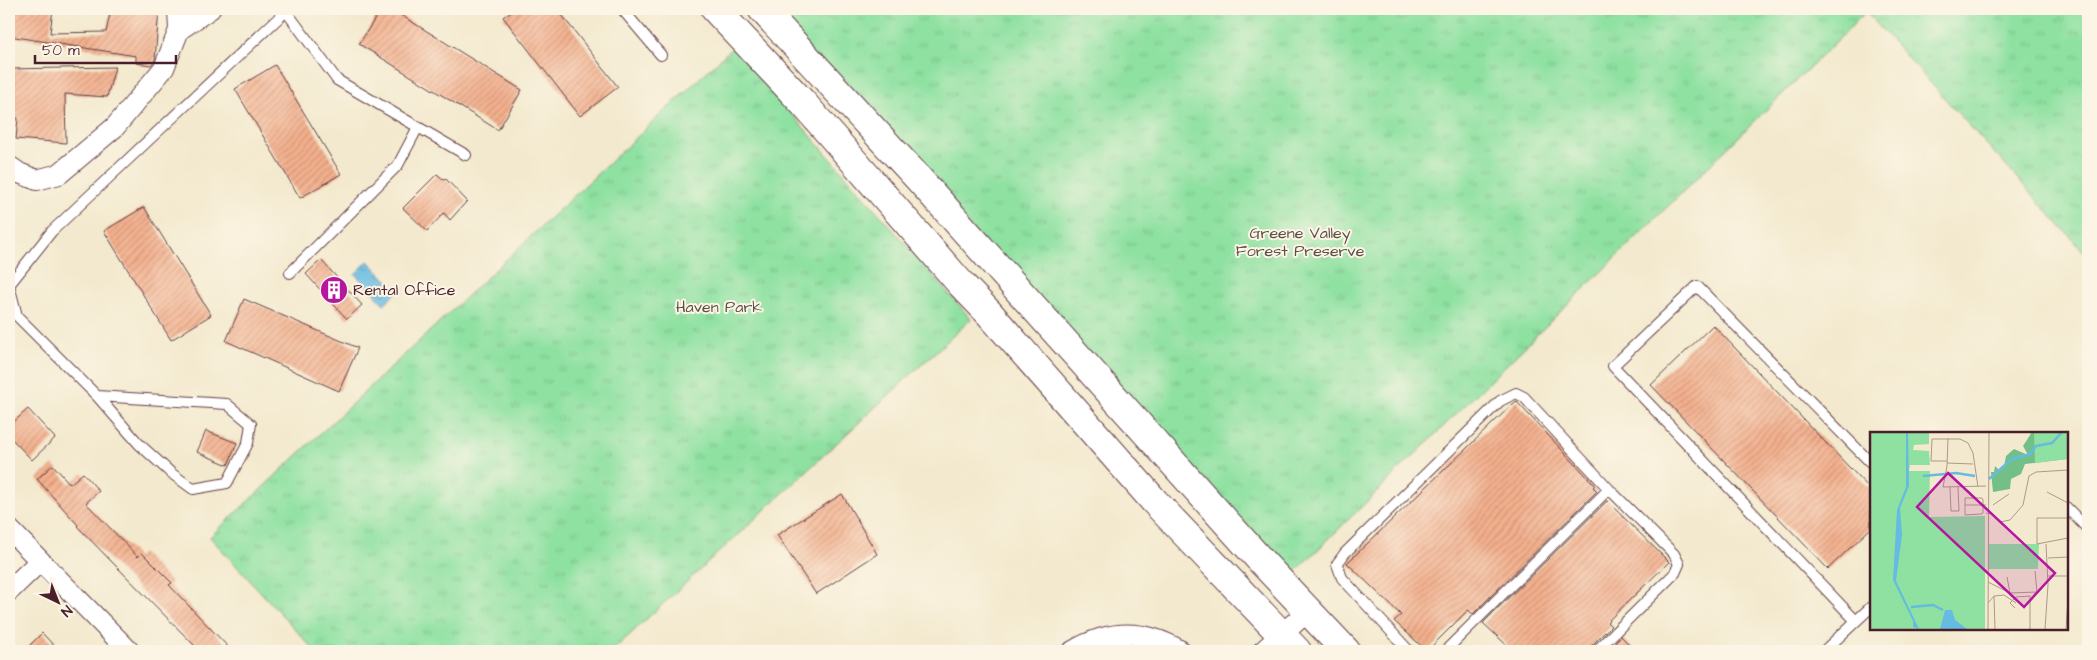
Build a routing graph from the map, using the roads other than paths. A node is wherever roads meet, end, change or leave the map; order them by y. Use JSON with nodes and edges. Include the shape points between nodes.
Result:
{"nodes":[{"id":1,"x":178,"y":9,"type":"edge"},
{"id":2,"x":210,"y":9,"type":"edge"},
{"id":3,"x":622,"y":9,"type":"edge"},
{"id":4,"x":714,"y":9,"type":"edge"},
{"id":5,"x":762,"y":9,"type":"edge"},
{"id":6,"x":289,"y":10,"type":"edge"},
{"id":7,"x":179,"y":30,"type":"junction"},
{"id":8,"x":661,"y":55,"type":"dead end"},
{"id":9,"x":418,"y":127,"type":"junction"},
{"id":10,"x":466,"y":155,"type":"dead end"},
{"id":11,"x":9,"y":166,"type":"edge"},
{"id":12,"x":290,"y":273,"type":"dead end"},
{"id":13,"x":98,"y":396,"type":"junction"},
{"id":14,"x":1870,"y":462,"type":"edge"},
{"id":15,"x":1609,"y":489,"type":"junction"},
{"id":16,"x":2067,"y":508,"type":"edge"},
{"id":17,"x":2088,"y":528,"type":"edge"},
{"id":18,"x":9,"y":529,"type":"edge"},
{"id":19,"x":40,"y":561,"type":"junction"},
{"id":20,"x":9,"y":591,"type":"edge"},
{"id":21,"x":1870,"y":608,"type":"edge"},
{"id":22,"x":1308,"y":612,"type":"junction"},
{"id":23,"x":1856,"y":621,"type":"junction"},
{"id":24,"x":1281,"y":646,"type":"edge"},
{"id":25,"x":129,"y":651,"type":"edge"},
{"id":26,"x":1073,"y":651,"type":"edge"},
{"id":27,"x":1181,"y":651,"type":"edge"},
{"id":28,"x":1346,"y":651,"type":"edge"},
{"id":29,"x":1408,"y":651,"type":"edge"},
{"id":30,"x":1445,"y":651,"type":"edge"},
{"id":31,"x":1596,"y":651,"type":"edge"},
{"id":32,"x":1824,"y":651,"type":"edge"}],
"edges":[{"from":1,"to":7,"type":"street"},
{"from":2,"to":7,"type":"street"},
{"from":3,"to":8,"type":"lane"},
{"from":4,"to":24,"type":"main road","via":[[803,103]]},
{"from":5,"to":22,"type":"main road","via":[[924,184]]},
{"from":6,"to":9,"type":"lane","via":[[337,80]]},
{"from":6,"to":13,"type":"lane","via":[[52,231],[9,285],[17,316]]},
{"from":7,"to":11,"type":"street","via":[[158,76],[115,127],[59,174],[37,180]]},
{"from":9,"to":10,"type":"lane"},
{"from":9,"to":12,"type":"lane","via":[[398,165]]},
{"from":13,"to":13,"type":"lane","via":[[139,444],[193,489],[227,483],[248,443],[251,424],[227,404]]},
{"from":14,"to":23,"type":"lane","via":[[1697,286],[1613,366]]},
{"from":15,"to":29,"type":"lane","via":[[1524,397],[1516,393],[1500,401],[1337,564],[1342,578]]},
{"from":15,"to":30,"type":"lane"},
{"from":15,"to":31,"type":"lane","via":[[1674,554],[1679,564],[1675,573]]},
{"from":16,"to":17,"type":"lane"},
{"from":18,"to":19,"type":"street"},
{"from":19,"to":20,"type":"street"},
{"from":19,"to":25,"type":"street"},
{"from":21,"to":23,"type":"lane"},
{"from":22,"to":24,"type":"street"},
{"from":22,"to":28,"type":"main road"},
{"from":23,"to":32,"type":"lane"},
{"from":26,"to":27,"type":"street","via":[[1113,636],[1136,634],[1153,637]]}]}
